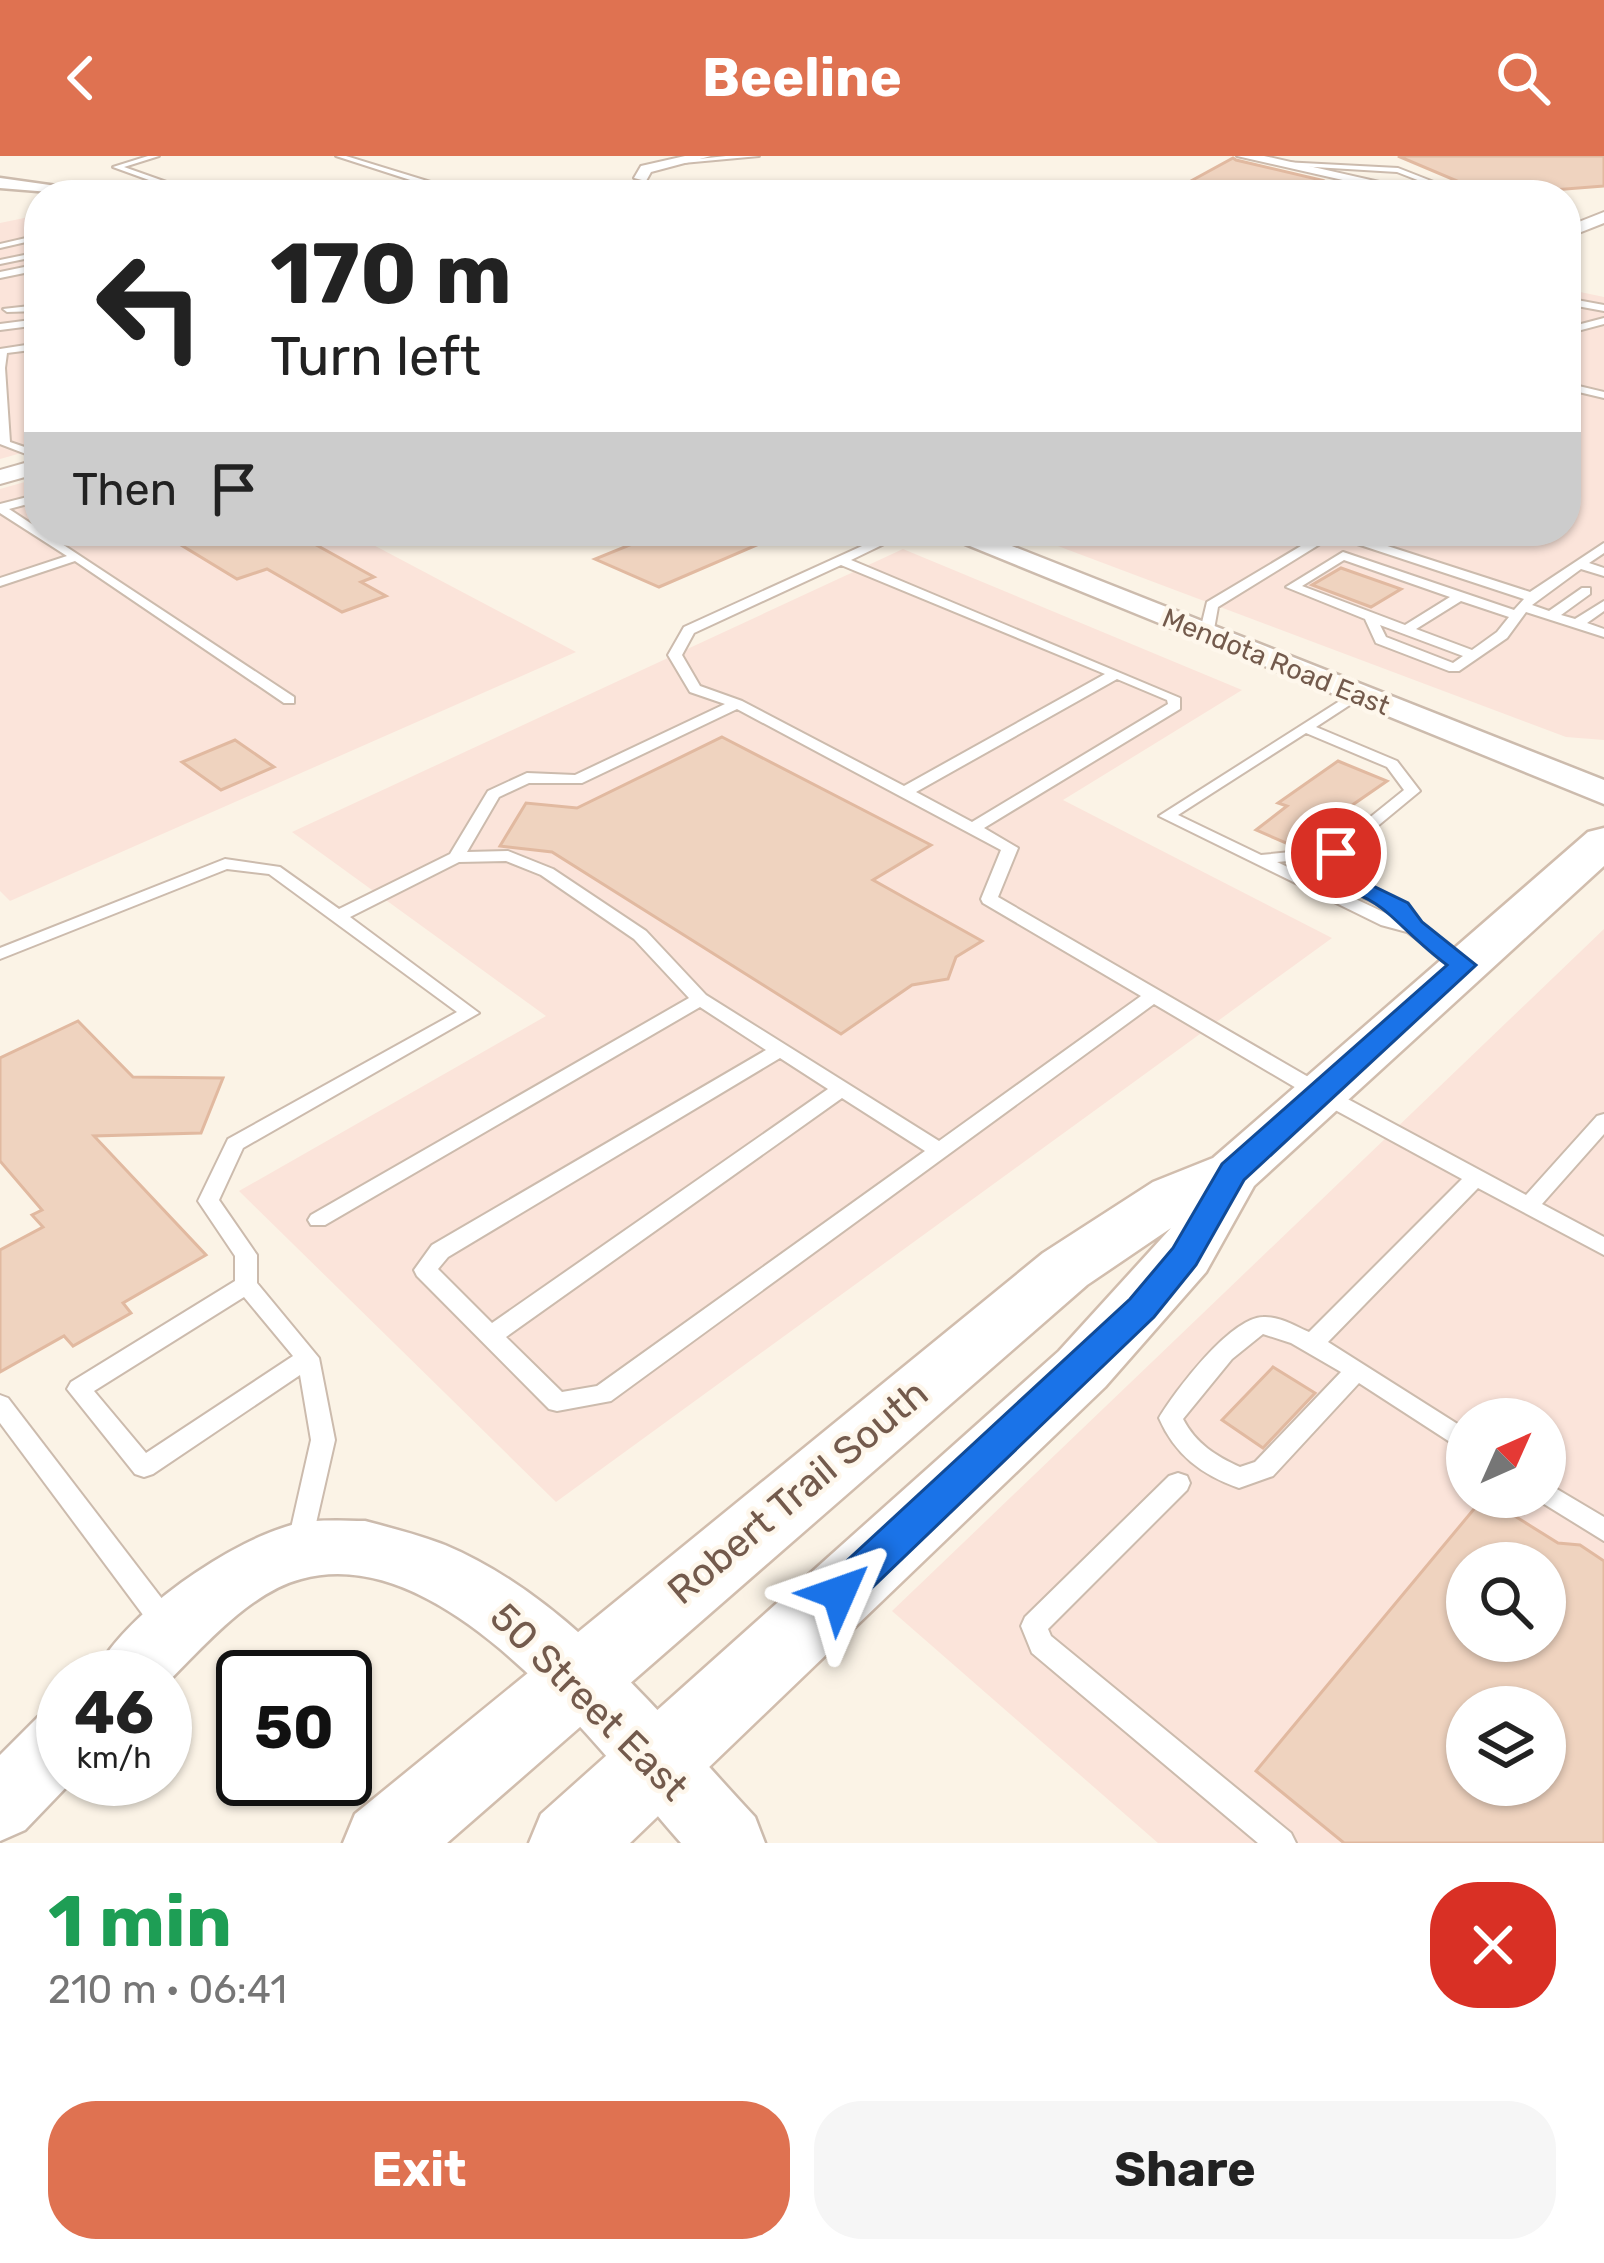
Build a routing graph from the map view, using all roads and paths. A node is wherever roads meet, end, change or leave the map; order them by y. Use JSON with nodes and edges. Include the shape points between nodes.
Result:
{"nodes":[{"id":1,"x":155,"y":156,"type":"edge"},
{"id":2,"x":338,"y":156,"type":"edge"},
{"id":3,"x":704,"y":156,"type":"edge"},
{"id":4,"x":756,"y":156,"type":"edge"},
{"id":5,"x":1244,"y":156,"type":"edge"},
{"id":6,"x":682,"y":161,"type":"junction"},
{"id":7,"x":1282,"y":164,"type":"junction"},
{"id":8,"x":641,"y":178,"type":"dead end"},
{"id":9,"x":154,"y":180,"type":"edge"},
{"id":10,"x":419,"y":180,"type":"edge"},
{"id":11,"x":1361,"y":180,"type":"edge"},
{"id":12,"x":1424,"y":180,"type":"edge"},
{"id":13,"x":24,"y":308,"type":"edge"},
{"id":14,"x":7,"y":309,"type":"dead end"},
{"id":15,"x":1,"y":351,"type":"edge"},
{"id":16,"x":0,"y":367,"type":"edge"},
{"id":17,"x":3,"y":444,"type":"edge"},
{"id":18,"x":62,"y":546,"type":"edge"},
{"id":19,"x":870,"y":546,"type":"edge"},
{"id":20,"x":985,"y":546,"type":"edge"},
{"id":21,"x":1310,"y":546,"type":"edge"},
{"id":22,"x":1369,"y":546,"type":"edge"},
{"id":23,"x":1600,"y":553,"type":"edge"},
{"id":24,"x":77,"y":557,"type":"junction"},
{"id":25,"x":838,"y":560,"type":"junction"},
{"id":26,"x":1579,"y":564,"type":"junction"},
{"id":27,"x":1598,"y":581,"type":"edge"},
{"id":28,"x":0,"y":582,"type":"edge"},
{"id":29,"x":1460,"y":596,"type":"junction"},
{"id":30,"x":1604,"y":604,"type":"edge"},
{"id":31,"x":1524,"y":606,"type":"junction"},
{"id":32,"x":1550,"y":616,"type":"junction"},
{"id":33,"x":1371,"y":619,"type":"junction"},
{"id":34,"x":1577,"y":624,"type":"junction"},
{"id":35,"x":1404,"y":631,"type":"junction"},
{"id":36,"x":1604,"y":633,"type":"edge"},
{"id":37,"x":1205,"y":635,"type":"junction"},
{"id":38,"x":1472,"y":655,"type":"junction"},
{"id":39,"x":1116,"y":674,"type":"junction"},
{"id":40,"x":1357,"y":694,"type":"junction"},
{"id":41,"x":290,"y":700,"type":"dead end"},
{"id":42,"x":737,"y":704,"type":"junction"},
{"id":43,"x":1305,"y":728,"type":"junction"},
{"id":44,"x":907,"y":791,"type":"junction"},
{"id":45,"x":1604,"y":793,"type":"edge"},
{"id":46,"x":975,"y":827,"type":"junction"},
{"id":47,"x":1604,"y":842,"type":"edge"},
{"id":48,"x":1336,"y":853,"type":"junction"},
{"id":49,"x":456,"y":857,"type":"junction"},
{"id":50,"x":1256,"y":859,"type":"junction"},
{"id":51,"x":337,"y":916,"type":"junction"},
{"id":52,"x":1413,"y":928,"type":"junction"},
{"id":53,"x":0,"y":954,"type":"edge"},
{"id":54,"x":1463,"y":965,"type":"junction"},
{"id":55,"x":1153,"y":996,"type":"junction"},
{"id":56,"x":700,"y":999,"type":"junction"},
{"id":57,"x":780,"y":1050,"type":"junction"},
{"id":58,"x":842,"y":1089,"type":"junction"},
{"id":59,"x":1322,"y":1094,"type":"junction"},
{"id":60,"x":1604,"y":1121,"type":"edge"},
{"id":61,"x":1583,"y":1144,"type":"junction"},
{"id":62,"x":939,"y":1151,"type":"junction"},
{"id":63,"x":1604,"y":1154,"type":"edge"},
{"id":64,"x":1233,"y":1172,"type":"junction"},
{"id":65,"x":1476,"y":1178,"type":"junction"},
{"id":66,"x":1528,"y":1206,"type":"junction"},
{"id":67,"x":318,"y":1220,"type":"dead end"},
{"id":68,"x":1604,"y":1247,"type":"edge"},
{"id":69,"x":246,"y":1285,"type":"junction"},
{"id":70,"x":491,"y":1336,"type":"junction"},
{"id":71,"x":1311,"y":1345,"type":"junction"},
{"id":72,"x":308,"y":1358,"type":"junction"},
{"id":73,"x":1355,"y":1372,"type":"junction"},
{"id":74,"x":0,"y":1405,"type":"edge"},
{"id":75,"x":1446,"y":1430,"type":"edge"},
{"id":76,"x":1178,"y":1483,"type":"dead end"},
{"id":77,"x":1566,"y":1506,"type":"edge"},
{"id":78,"x":1604,"y":1530,"type":"edge"},
{"id":79,"x":299,"y":1551,"type":"junction"},
{"id":80,"x":146,"y":1650,"type":"edge"},
{"id":81,"x":157,"y":1650,"type":"edge"},
{"id":82,"x":574,"y":1678,"type":"junction"},
{"id":83,"x":654,"y":1764,"type":"junction"},
{"id":84,"x":36,"y":1769,"type":"edge"},
{"id":85,"x":0,"y":1805,"type":"edge"},
{"id":86,"x":384,"y":1843,"type":"edge"},
{"id":87,"x":570,"y":1843,"type":"edge"},
{"id":88,"x":729,"y":1843,"type":"edge"},
{"id":89,"x":1282,"y":1843,"type":"edge"}],
"edges":[{"from":1,"to":9,"type":"lane","via":[[117,167]]},
{"from":2,"to":10,"type":"lane"},
{"from":3,"to":6,"type":"street"},
{"from":4,"to":6,"type":"lane"},
{"from":5,"to":7,"type":"street"},
{"from":6,"to":8,"type":"street"},
{"from":7,"to":11,"type":"street"},
{"from":7,"to":12,"type":"lane","via":[[1398,170]]},
{"from":13,"to":14,"type":"lane"},
{"from":15,"to":16,"type":"lane"},
{"from":16,"to":17,"type":"lane"},
{"from":18,"to":24,"type":"lane"},
{"from":19,"to":25,"type":"lane"},
{"from":20,"to":37,"type":"street","name":"Mendota Road East"},
{"from":21,"to":37,"type":"lane","via":[[1213,605]]},
{"from":22,"to":31,"type":"lane"},
{"from":23,"to":26,"type":"lane"},
{"from":24,"to":28,"type":"lane"},
{"from":24,"to":41,"type":"lane"},
{"from":25,"to":39,"type":"lane"},
{"from":25,"to":42,"type":"lane","via":[[689,630],[675,655],[695,689]]},
{"from":26,"to":27,"type":"lane"},
{"from":26,"to":31,"type":"lane"},
{"from":27,"to":32,"type":"lane"},
{"from":29,"to":31,"type":"lane"},
{"from":29,"to":33,"type":"lane","via":[[1342,556],[1292,587]]},
{"from":29,"to":35,"type":"lane"},
{"from":30,"to":34,"type":"lane"},
{"from":31,"to":32,"type":"lane"},
{"from":31,"to":38,"type":"lane"},
{"from":32,"to":34,"type":"lane"},
{"from":33,"to":35,"type":"lane"},
{"from":33,"to":38,"type":"lane","via":[[1381,640],[1454,668]]},
{"from":34,"to":36,"type":"lane"},
{"from":35,"to":38,"type":"lane"},
{"from":37,"to":40,"type":"street","name":"Mendota Road East"},
{"from":39,"to":44,"type":"lane"},
{"from":39,"to":46,"type":"lane","via":[[1175,706]]},
{"from":40,"to":43,"type":"lane"},
{"from":40,"to":45,"type":"street","name":"Mendota Road East"},
{"from":42,"to":44,"type":"lane"},
{"from":42,"to":49,"type":"lane","via":[[577,780],[527,778],[493,794]]},
{"from":43,"to":48,"type":"lane","via":[[1392,764],[1412,791]]},
{"from":43,"to":50,"type":"lane","via":[[1167,816]]},
{"from":44,"to":46,"type":"lane"},
{"from":46,"to":55,"type":"lane","via":[[1010,848],[989,899]]},
{"from":47,"to":54,"type":"main road","name":"Robert Trail South"},
{"from":48,"to":50,"type":"lane"},
{"from":48,"to":52,"type":"lane","via":[[1353,886],[1399,908]]},
{"from":49,"to":51,"type":"lane"},
{"from":49,"to":56,"type":"lane","via":[[508,856],[547,872],[640,935]]},
{"from":50,"to":52,"type":"lane"},
{"from":51,"to":53,"type":"lane","via":[[274,870],[225,864]]},
{"from":51,"to":69,"type":"lane","via":[[470,1013],[235,1144],[208,1201],[246,1256]]},
{"from":52,"to":54,"type":"lane"},
{"from":54,"to":59,"type":"main road","name":"Robert Trail South"},
{"from":55,"to":59,"type":"lane"},
{"from":55,"to":62,"type":"lane"},
{"from":56,"to":57,"type":"lane"},
{"from":56,"to":67,"type":"lane"},
{"from":57,"to":58,"type":"lane"},
{"from":57,"to":70,"type":"lane","via":[[440,1251],[425,1270]]},
{"from":58,"to":62,"type":"lane"},
{"from":58,"to":70,"type":"lane"},
{"from":59,"to":64,"type":"main road","name":"Robert Trail South"},
{"from":59,"to":65,"type":"lane"},
{"from":60,"to":61,"type":"lane"},
{"from":61,"to":63,"type":"lane"},
{"from":61,"to":66,"type":"lane"},
{"from":62,"to":70,"type":"lane","via":[[603,1394],[557,1402]]},
{"from":64,"to":82,"type":"main road","name":"Robert Trail South","via":[[1174,1197],[1065,1269]]},
{"from":64,"to":83,"type":"main road","name":"Robert Trail South","via":[[1185,1256],[1142,1308]]},
{"from":65,"to":66,"type":"lane"},
{"from":65,"to":71,"type":"lane"},
{"from":66,"to":68,"type":"lane"},
{"from":69,"to":72,"type":"lane"},
{"from":69,"to":72,"type":"lane","via":[[79,1389],[143,1467]]},
{"from":71,"to":73,"type":"lane"},
{"from":71,"to":73,"type":"lane","via":[[1274,1323],[1258,1326],[1171,1418],[1178,1438],[1207,1464],[1239,1478],[1252,1474]]},
{"from":72,"to":79,"type":"lane","via":[[323,1440]]},
{"from":73,"to":75,"type":"lane"},
{"from":74,"to":80,"type":"lane"},
{"from":76,"to":89,"type":"lane","via":[[1034,1626],[1041,1644]]},
{"from":77,"to":78,"type":"lane"},
{"from":79,"to":81,"type":"street","name":"50 Street East","via":[[240,1581]]},
{"from":79,"to":82,"type":"street","name":"50 Street East","via":[[363,1549],[451,1576],[502,1609]]},
{"from":82,"to":83,"type":"street","name":"50 Street East"},
{"from":82,"to":86,"type":"main road","name":"Robert Trail South"},
{"from":83,"to":87,"type":"main road","name":"Robert Trail South"},
{"from":83,"to":88,"type":"street","name":"50 Street East"},
{"from":84,"to":85,"type":"street"}]}
